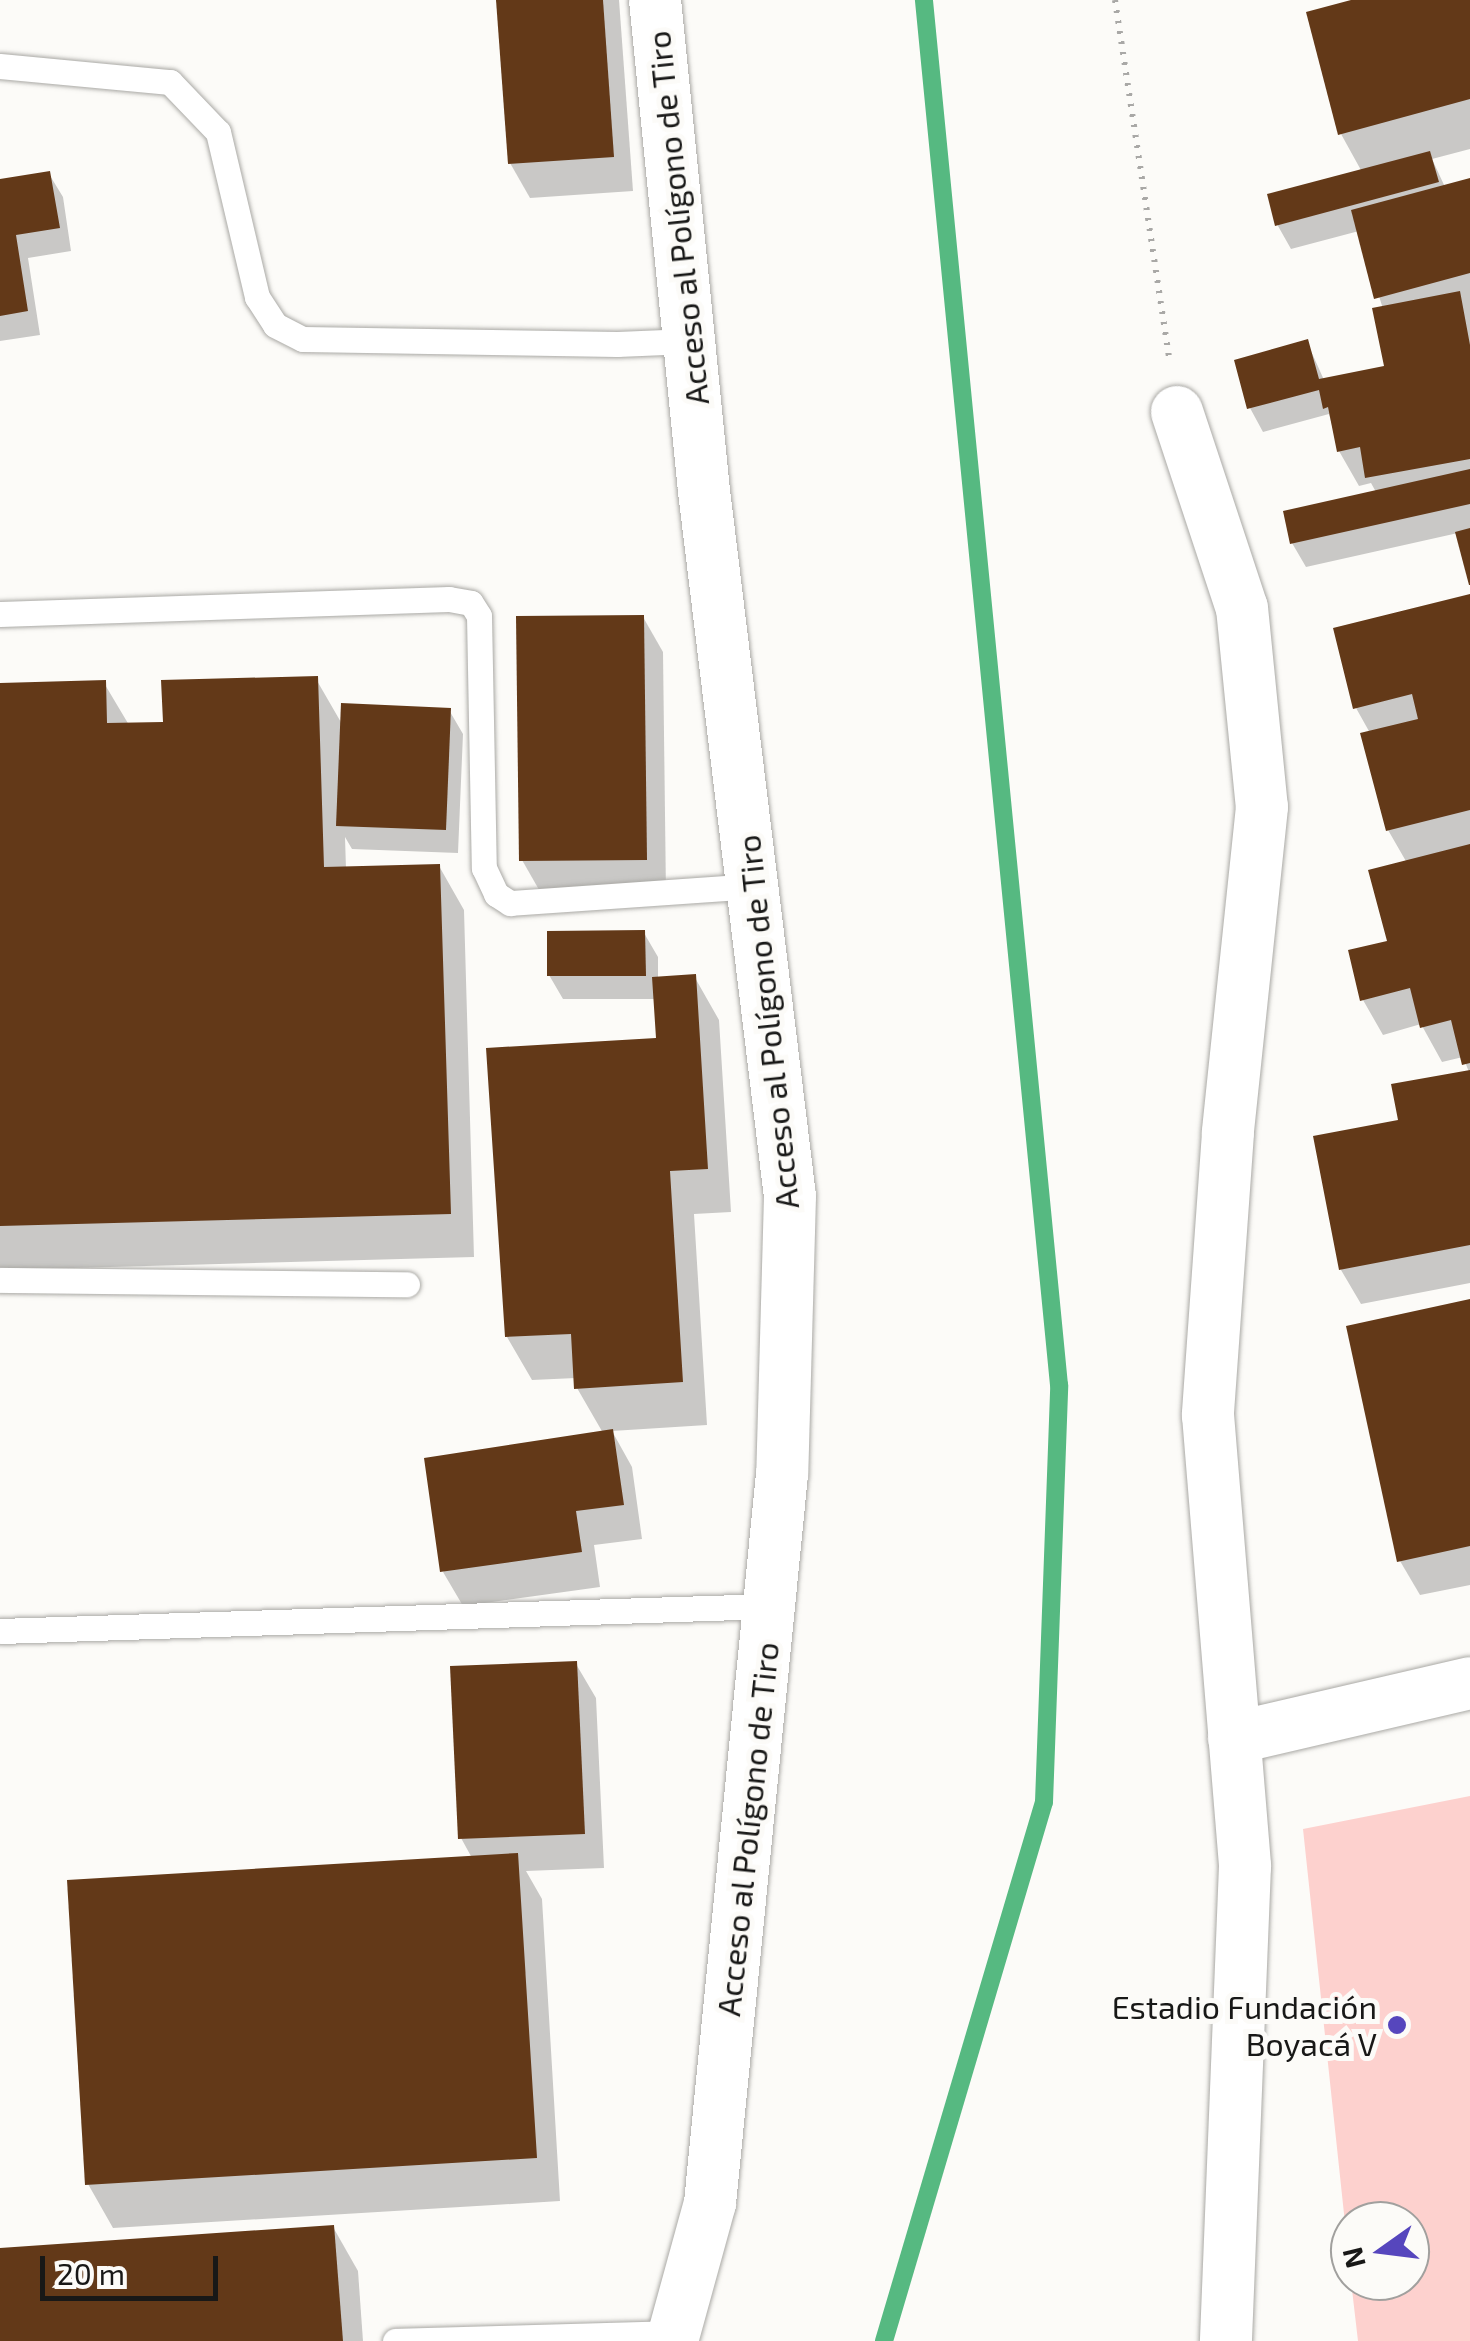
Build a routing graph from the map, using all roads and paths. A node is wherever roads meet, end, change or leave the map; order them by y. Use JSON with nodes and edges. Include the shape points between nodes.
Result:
{"nodes":[{"id":1,"x":656,"y":0,"type":"edge"},
{"id":2,"x":1116,"y":0,"type":"edge"},
{"id":3,"x":0,"y":66,"type":"edge"},
{"id":4,"x":689,"y":340,"type":"junction"},
{"id":5,"x":1177,"y":412,"type":"joint"},
{"id":6,"x":0,"y":614,"type":"edge"},
{"id":7,"x":752,"y":886,"type":"junction"},
{"id":8,"x":0,"y":1280,"type":"edge"},
{"id":9,"x":407,"y":1284,"type":"dead end"},
{"id":10,"x":768,"y":1606,"type":"junction"},
{"id":11,"x":0,"y":1631,"type":"edge"},
{"id":12,"x":1470,"y":1683,"type":"edge"},
{"id":13,"x":1234,"y":1738,"type":"junction"},
{"id":14,"x":673,"y":2337,"type":"edge"},
{"id":15,"x":394,"y":2341,"type":"edge"},
{"id":16,"x":1226,"y":2341,"type":"edge"}],
"edges":[{"from":1,"to":4,"type":"street","name":"Acceso al Polígono de Tiro"},
{"from":2,"to":5,"type":"path"},
{"from":3,"to":4,"type":"lane","via":[[170,82],[218,132],[256,298],[276,325],[303,339]]},
{"from":4,"to":7,"type":"street","name":"Acceso al Polígono de Tiro"},
{"from":5,"to":13,"type":"street","via":[[1242,608],[1262,806],[1208,1415]]},
{"from":6,"to":7,"type":"lane","via":[[449,598],[471,603],[479,616],[484,868],[496,894],[510,903]]},
{"from":7,"to":10,"type":"street","name":"Acceso al Polígono de Tiro","via":[[790,1196],[782,1474]]},
{"from":8,"to":9,"type":"lane"},
{"from":10,"to":11,"type":"lane"},
{"from":10,"to":14,"type":"street","name":"Acceso al Polígono de Tiro","via":[[710,2203]]},
{"from":12,"to":13,"type":"street"},
{"from":13,"to":16,"type":"street","via":[[1245,1866]]},
{"from":14,"to":15,"type":"lane"}]}
